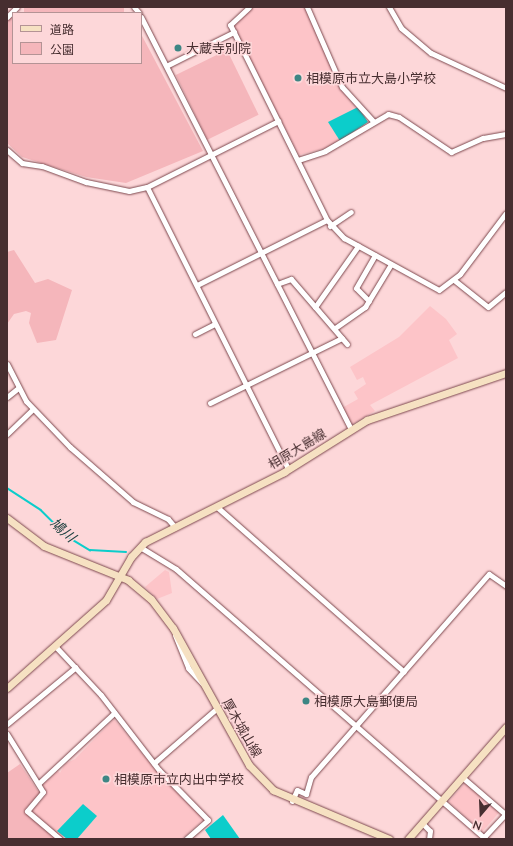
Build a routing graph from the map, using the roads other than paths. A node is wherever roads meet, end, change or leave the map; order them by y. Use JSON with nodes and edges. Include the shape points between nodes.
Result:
{"nodes":[{"id":1,"x":17,"y":7,"type":"edge"},
{"id":2,"x":249,"y":7,"type":"edge"},
{"id":3,"x":307,"y":7,"type":"edge"},
{"id":4,"x":389,"y":7,"type":"edge"},
{"id":5,"x":7,"y":17,"type":"edge"},
{"id":6,"x":142,"y":19,"type":"edge"},
{"id":7,"x":234,"y":32,"type":"junction"},
{"id":8,"x":168,"y":65,"type":"junction"},
{"id":9,"x":506,"y":88,"type":"edge"},
{"id":10,"x":278,"y":121,"type":"junction"},
{"id":11,"x":374,"y":122,"type":"junction"},
{"id":12,"x":506,"y":134,"type":"edge"},
{"id":13,"x":7,"y":150,"type":"edge"},
{"id":14,"x":212,"y":154,"type":"junction"},
{"id":15,"x":298,"y":160,"type":"junction"},
{"id":16,"x":147,"y":187,"type":"junction"},
{"id":17,"x":351,"y":212,"type":"dead end"},
{"id":18,"x":506,"y":213,"type":"edge"},
{"id":19,"x":327,"y":220,"type":"junction"},
{"id":20,"x":330,"y":226,"type":"junction"},
{"id":21,"x":358,"y":246,"type":"junction"},
{"id":22,"x":262,"y":252,"type":"junction"},
{"id":23,"x":375,"y":255,"type":"junction"},
{"id":24,"x":391,"y":264,"type":"junction"},
{"id":25,"x":454,"y":280,"type":"junction"},
{"id":26,"x":277,"y":284,"type":"junction"},
{"id":27,"x":197,"y":285,"type":"junction"},
{"id":28,"x":506,"y":292,"type":"edge"},
{"id":29,"x":370,"y":301,"type":"junction"},
{"id":30,"x":314,"y":306,"type":"junction"},
{"id":31,"x":215,"y":324,"type":"junction"},
{"id":32,"x":335,"y":328,"type":"junction"},
{"id":33,"x":195,"y":334,"type":"dead end"},
{"id":34,"x":342,"y":338,"type":"junction"},
{"id":35,"x":347,"y":344,"type":"dead end"},
{"id":36,"x":312,"y":352,"type":"junction"},
{"id":37,"x":7,"y":364,"type":"edge"},
{"id":38,"x":506,"y":373,"type":"edge"},
{"id":39,"x":246,"y":385,"type":"junction"},
{"id":40,"x":18,"y":388,"type":"junction"},
{"id":41,"x":7,"y":397,"type":"edge"},
{"id":42,"x":210,"y":403,"type":"dead end"},
{"id":43,"x":33,"y":409,"type":"junction"},
{"id":44,"x":350,"y":430,"type":"junction"},
{"id":45,"x":7,"y":434,"type":"edge"},
{"id":46,"x":288,"y":470,"type":"junction"},
{"id":47,"x":217,"y":507,"type":"junction"},
{"id":48,"x":7,"y":518,"type":"edge"},
{"id":49,"x":175,"y":527,"type":"junction"},
{"id":50,"x":140,"y":546,"type":"junction"},
{"id":51,"x":120,"y":577,"type":"junction"},
{"id":52,"x":506,"y":586,"type":"edge"},
{"id":53,"x":55,"y":646,"type":"junction"},
{"id":54,"x":76,"y":667,"type":"junction"},
{"id":55,"x":404,"y":672,"type":"junction"},
{"id":56,"x":7,"y":688,"type":"edge"},
{"id":57,"x":217,"y":708,"type":"junction"},
{"id":58,"x":114,"y":713,"type":"junction"},
{"id":59,"x":7,"y":724,"type":"edge"},
{"id":60,"x":356,"y":727,"type":"junction"},
{"id":61,"x":505,"y":731,"type":"edge"},
{"id":62,"x":7,"y":734,"type":"edge"},
{"id":63,"x":9,"y":741,"type":"edge"},
{"id":64,"x":154,"y":763,"type":"junction"},
{"id":65,"x":462,"y":777,"type":"junction"},
{"id":66,"x":39,"y":783,"type":"junction"},
{"id":67,"x":292,"y":801,"type":"junction"},
{"id":68,"x":442,"y":801,"type":"junction"},
{"id":69,"x":505,"y":813,"type":"edge"},
{"id":70,"x":422,"y":824,"type":"junction"},
{"id":71,"x":485,"y":838,"type":"edge"},
{"id":72,"x":60,"y":839,"type":"edge"},
{"id":73,"x":186,"y":839,"type":"edge"},
{"id":74,"x":389,"y":839,"type":"edge"},
{"id":75,"x":408,"y":839,"type":"edge"},
{"id":76,"x":429,"y":839,"type":"edge"}],
"edges":[{"from":1,"to":5,"type":"street"},
{"from":2,"to":7,"type":"street","via":[[230,22]]},
{"from":3,"to":11,"type":"street","via":[[314,17],[342,87]]},
{"from":4,"to":9,"type":"street","via":[[401,28],[431,53]]},
{"from":6,"to":8,"type":"street"},
{"from":7,"to":8,"type":"street"},
{"from":7,"to":10,"type":"street"},
{"from":8,"to":14,"type":"street"},
{"from":10,"to":14,"type":"street"},
{"from":10,"to":15,"type":"street"},
{"from":11,"to":12,"type":"street","via":[[388,114],[400,117],[450,152],[483,138]]},
{"from":11,"to":15,"type":"street","via":[[332,148]]},
{"from":13,"to":16,"type":"street","via":[[22,164],[42,166],[86,182],[129,191]]},
{"from":14,"to":16,"type":"street"},
{"from":14,"to":22,"type":"street"},
{"from":15,"to":19,"type":"street"},
{"from":16,"to":27,"type":"street"},
{"from":17,"to":20,"type":"street"},
{"from":18,"to":25,"type":"street"},
{"from":19,"to":20,"type":"street"},
{"from":19,"to":22,"type":"street"},
{"from":20,"to":21,"type":"street"},
{"from":21,"to":23,"type":"street"},
{"from":21,"to":30,"type":"street"},
{"from":22,"to":26,"type":"street"},
{"from":22,"to":27,"type":"street"},
{"from":23,"to":24,"type":"street"},
{"from":23,"to":29,"type":"street","via":[[356,288]]},
{"from":24,"to":25,"type":"street","via":[[436,290]]},
{"from":24,"to":29,"type":"street"},
{"from":25,"to":28,"type":"street","via":[[488,307]]},
{"from":26,"to":30,"type":"street","via":[[291,279]]},
{"from":26,"to":36,"type":"street"},
{"from":27,"to":31,"type":"street"},
{"from":29,"to":32,"type":"street"},
{"from":30,"to":32,"type":"street"},
{"from":31,"to":33,"type":"street"},
{"from":31,"to":39,"type":"street"},
{"from":32,"to":34,"type":"street"},
{"from":34,"to":35,"type":"street"},
{"from":34,"to":36,"type":"street"},
{"from":36,"to":39,"type":"street"},
{"from":36,"to":44,"type":"street"},
{"from":37,"to":40,"type":"street"},
{"from":38,"to":44,"type":"main road","name":"相原大島線","via":[[383,414]]},
{"from":39,"to":42,"type":"street"},
{"from":39,"to":46,"type":"street"},
{"from":40,"to":41,"type":"street"},
{"from":40,"to":43,"type":"street"},
{"from":43,"to":45,"type":"street"},
{"from":43,"to":49,"type":"street","via":[[118,489],[143,508],[168,519]]},
{"from":44,"to":46,"type":"main road","name":"相原大島線"},
{"from":46,"to":47,"type":"main road","name":"相原大島線"},
{"from":47,"to":49,"type":"main road","name":"相原大島線"},
{"from":47,"to":55,"type":"street"},
{"from":48,"to":51,"type":"main road","name":"厚木城山線","via":[[56,552]]},
{"from":49,"to":50,"type":"main road","name":"相原大島線"},
{"from":50,"to":51,"type":"main road","name":"相原大島線"},
{"from":50,"to":60,"type":"street","via":[[176,569]]},
{"from":51,"to":53,"type":"main road","via":[[106,600]]},
{"from":51,"to":57,"type":"main road","name":"厚木城山線","via":[[149,597],[173,628]]},
{"from":52,"to":55,"type":"street","via":[[489,574]]},
{"from":53,"to":54,"type":"street"},
{"from":53,"to":56,"type":"main road"},
{"from":54,"to":58,"type":"street"},
{"from":54,"to":59,"type":"street"},
{"from":55,"to":60,"type":"street"},
{"from":57,"to":64,"type":"street"},
{"from":57,"to":67,"type":"main road","name":"厚木城山線","via":[[255,772]]},
{"from":58,"to":64,"type":"street"},
{"from":58,"to":66,"type":"street"},
{"from":60,"to":67,"type":"street","via":[[311,778],[306,794],[297,790]]},
{"from":60,"to":68,"type":"street"},
{"from":61,"to":65,"type":"main road"},
{"from":62,"to":63,"type":"street"},
{"from":63,"to":66,"type":"street"},
{"from":64,"to":73,"type":"street","via":[[208,820]]},
{"from":65,"to":68,"type":"main road"},
{"from":65,"to":69,"type":"street"},
{"from":66,"to":72,"type":"street","via":[[43,795],[27,811]]},
{"from":67,"to":74,"type":"main road","name":"厚木城山線"},
{"from":68,"to":70,"type":"main road"},
{"from":68,"to":71,"type":"street"},
{"from":69,"to":71,"type":"street"},
{"from":70,"to":75,"type":"main road"},
{"from":70,"to":76,"type":"street","via":[[430,831]]}]}
